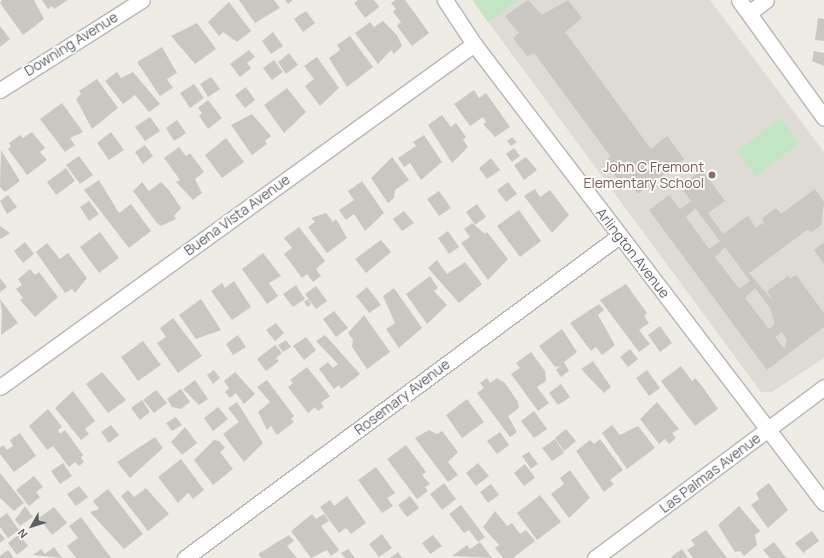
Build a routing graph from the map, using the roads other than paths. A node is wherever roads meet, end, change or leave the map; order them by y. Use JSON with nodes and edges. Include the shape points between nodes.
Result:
{"nodes":[{"id":1,"x":142,"y":0,"type":"edge"},
{"id":2,"x":445,"y":0,"type":"edge"},
{"id":3,"x":739,"y":0,"type":"edge"},
{"id":4,"x":766,"y":0,"type":"edge"},
{"id":5,"x":749,"y":13,"type":"junction"},
{"id":6,"x":474,"y":44,"type":"junction"},
{"id":7,"x":0,"y":90,"type":"edge"},
{"id":8,"x":824,"y":118,"type":"edge"},
{"id":9,"x":620,"y":236,"type":"junction"},
{"id":10,"x":0,"y":387,"type":"edge"},
{"id":11,"x":824,"y":387,"type":"edge"},
{"id":12,"x":768,"y":429,"type":"junction"},
{"id":13,"x":824,"y":503,"type":"edge"},
{"id":14,"x":185,"y":558,"type":"edge"},
{"id":15,"x":595,"y":558,"type":"edge"}],
"edges":[{"from":1,"to":7,"type":"street","name":"Downing Avenue"},
{"from":2,"to":6,"type":"street","name":"Arlington Avenue"},
{"from":3,"to":5,"type":"street"},
{"from":4,"to":5,"type":"street"},
{"from":5,"to":8,"type":"street"},
{"from":6,"to":9,"type":"street","name":"Arlington Avenue"},
{"from":6,"to":10,"type":"street","name":"Buena Vista Avenue"},
{"from":9,"to":12,"type":"street","name":"Arlington Avenue"},
{"from":9,"to":14,"type":"street","name":"Rosemary Avenue"},
{"from":11,"to":12,"type":"street","name":"Las Palmas Avenue"},
{"from":12,"to":13,"type":"street","name":"Arlington Avenue"},
{"from":12,"to":15,"type":"street","name":"Las Palmas Avenue"}]}
